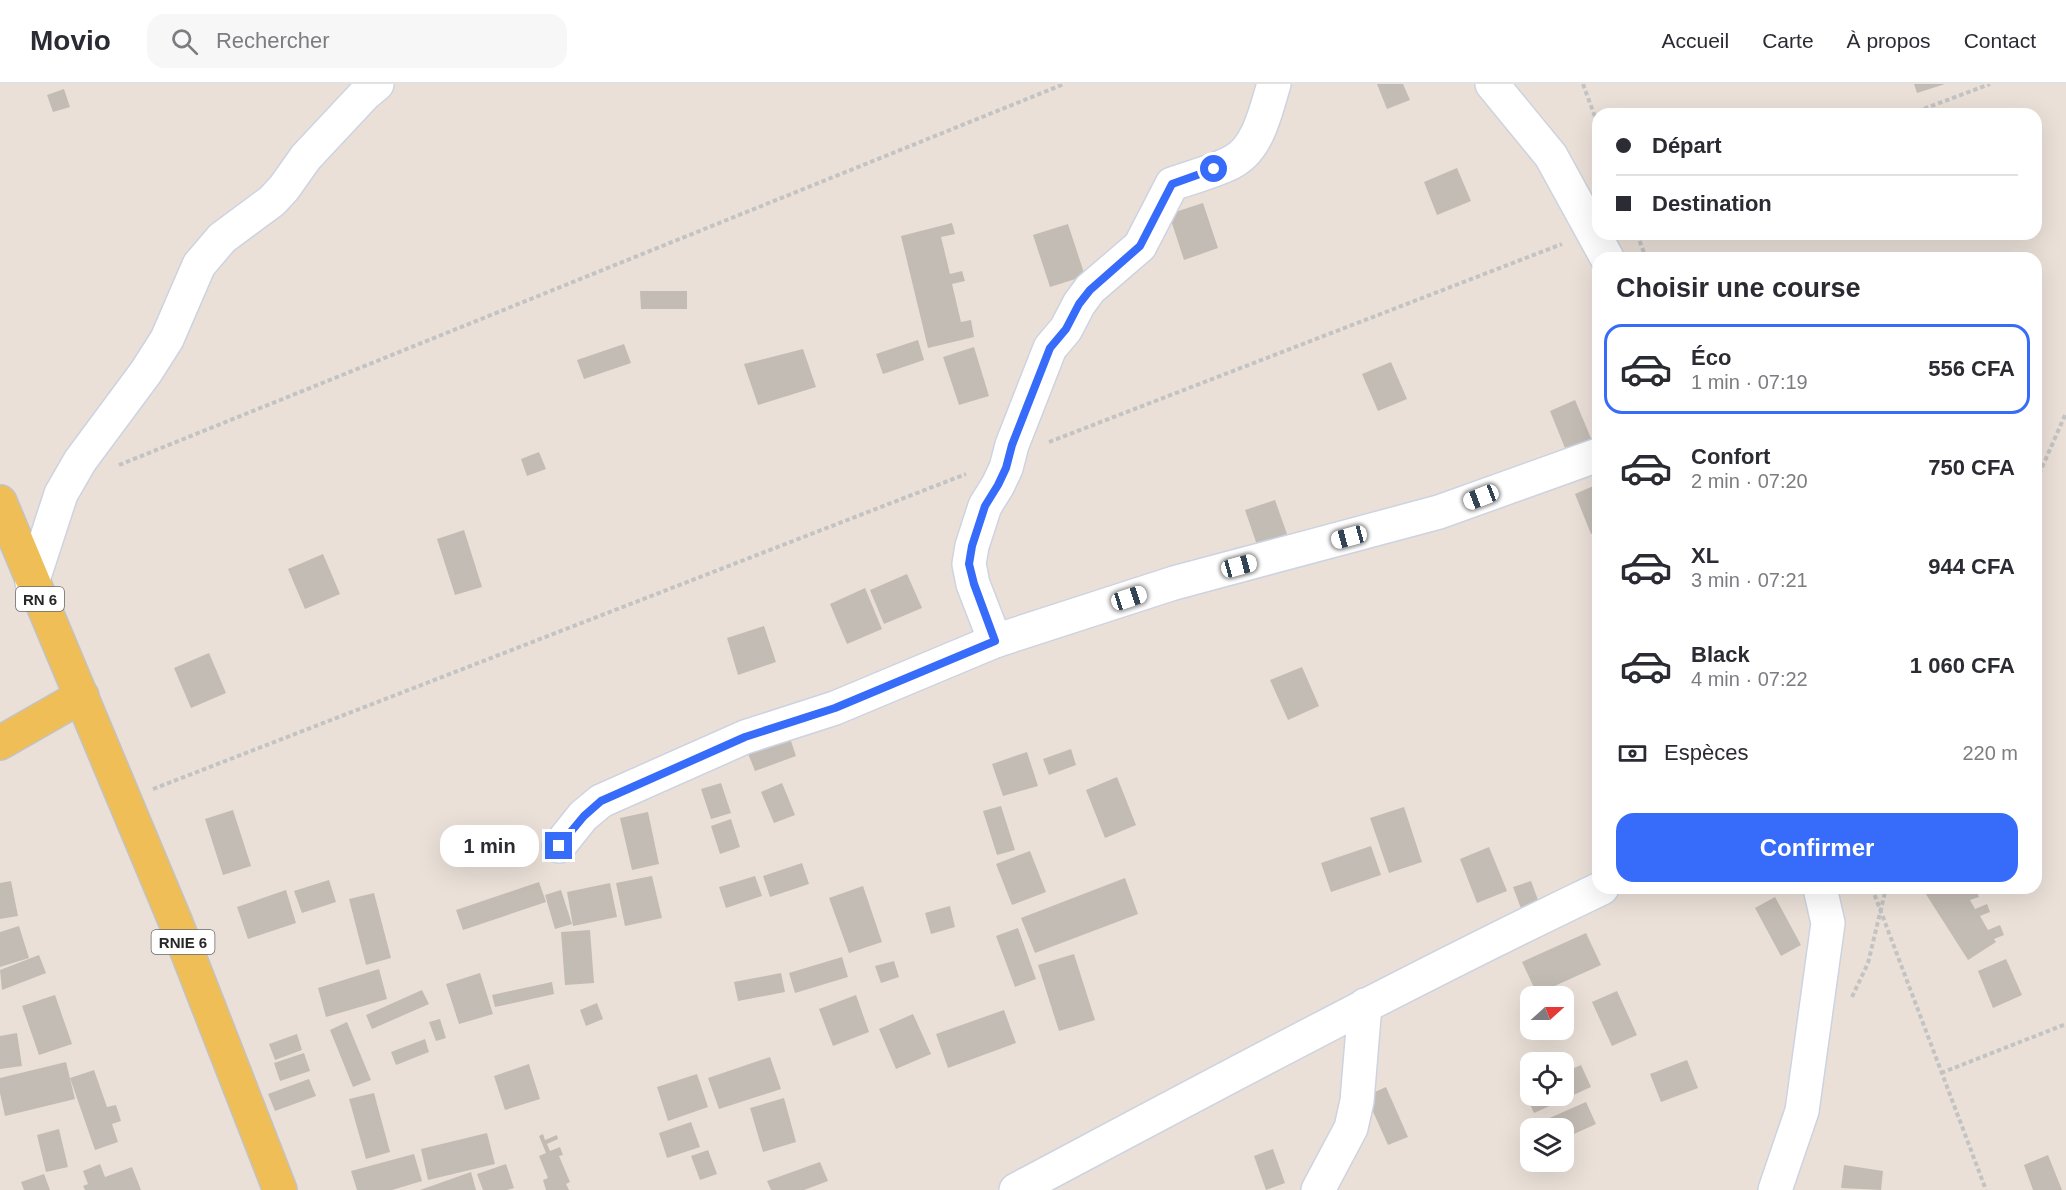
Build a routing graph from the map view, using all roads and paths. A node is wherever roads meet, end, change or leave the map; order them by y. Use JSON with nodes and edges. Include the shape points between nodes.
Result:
{"nodes":[{"id":1,"x":377,"y":84,"type":"edge"},
{"id":2,"x":1064,"y":84,"type":"edge"},
{"id":3,"x":1274,"y":84,"type":"edge"},
{"id":4,"x":1492,"y":84,"type":"edge"},
{"id":5,"x":1582,"y":84,"type":"edge"},
{"id":6,"x":1990,"y":84,"type":"edge"},
{"id":7,"x":1926,"y":108,"type":"edge"},
{"id":8,"x":1592,"y":110,"type":"edge"},
{"id":9,"x":1592,"y":230,"type":"edge"},
{"id":10,"x":1600,"y":245,"type":"edge"},
{"id":11,"x":2066,"y":413,"type":"edge"},
{"id":12,"x":1592,"y":457,"type":"edge"},
{"id":13,"x":1009,"y":458,"type":"junction"},
{"id":14,"x":2042,"y":467,"type":"edge"},
{"id":15,"x":65,"y":487,"type":"junction"},
{"id":16,"x":0,"y":502,"type":"edge"},
{"id":17,"x":32,"y":583,"type":"junction"},
{"id":18,"x":995,"y":641,"type":"junction"},
{"id":19,"x":82,"y":696,"type":"junction"},
{"id":20,"x":0,"y":743,"type":"edge"},
{"id":21,"x":125,"y":800,"type":"junction"},
{"id":22,"x":559,"y":846,"type":"dead end"},
{"id":23,"x":1592,"y":893,"type":"edge"},
{"id":24,"x":1822,"y":894,"type":"edge"},
{"id":25,"x":1874,"y":894,"type":"edge"},
{"id":26,"x":1365,"y":1005,"type":"junction"},
{"id":27,"x":2066,"y":1024,"type":"edge"},
{"id":28,"x":1941,"y":1073,"type":"junction"},
{"id":29,"x":280,"y":1190,"type":"edge"},
{"id":30,"x":1016,"y":1190,"type":"edge"},
{"id":31,"x":1318,"y":1190,"type":"edge"},
{"id":32,"x":1775,"y":1190,"type":"edge"},
{"id":33,"x":1986,"y":1190,"type":"edge"}],
"edges":[{"from":1,"to":15,"type":"street","via":[[306,157],[272,201],[222,238],[199,265],[162,347]]},
{"from":2,"to":15,"type":"path"},
{"from":3,"to":13,"type":"street","via":[[1250,145],[1235,161],[1172,184],[1140,246],[1079,304],[1050,348]]},
{"from":4,"to":9,"type":"street","via":[[1551,156]]},
{"from":5,"to":8,"type":"path"},
{"from":6,"to":7,"type":"path"},
{"from":10,"to":13,"type":"path"},
{"from":11,"to":14,"type":"path"},
{"from":12,"to":18,"type":"street","via":[[1439,512],[1174,583]]},
{"from":13,"to":18,"type":"street","via":[[985,506],[969,564]]},
{"from":13,"to":21,"type":"path"},
{"from":15,"to":17,"type":"street"},
{"from":16,"to":17,"type":"main road","number":"RN 6"},
{"from":17,"to":19,"type":"main road","number":"RN 6"},
{"from":18,"to":22,"type":"street","via":[[835,708],[745,737],[601,801]]},
{"from":19,"to":20,"type":"main road"},
{"from":19,"to":21,"type":"main road","number":"RNIE 6"},
{"from":21,"to":29,"type":"main road","number":"RNIE 6"},
{"from":23,"to":26,"type":"street"},
{"from":24,"to":32,"type":"street","via":[[1828,923],[1802,1111]]},
{"from":25,"to":28,"type":"path"},
{"from":26,"to":30,"type":"street"},
{"from":26,"to":31,"type":"street","via":[[1351,1128]]},
{"from":27,"to":28,"type":"path"},
{"from":28,"to":33,"type":"path"}]}
